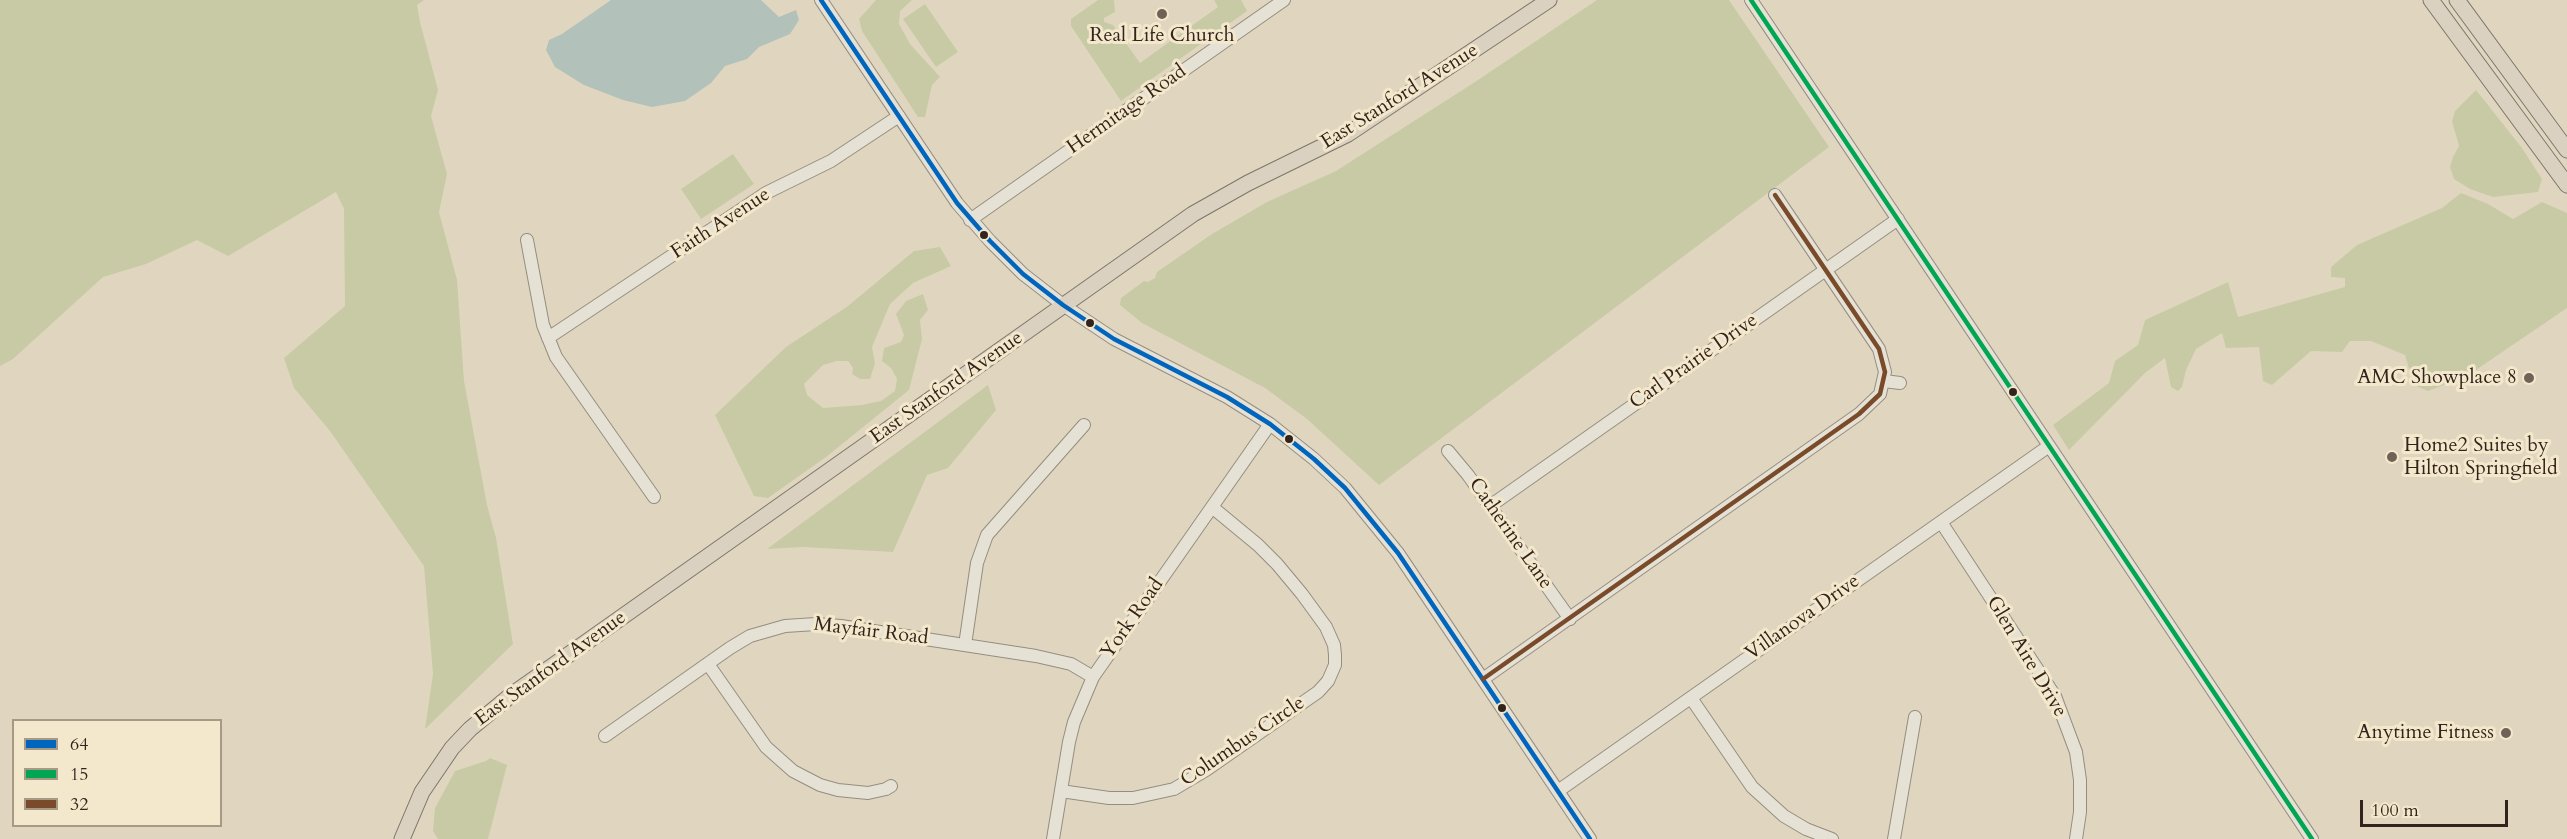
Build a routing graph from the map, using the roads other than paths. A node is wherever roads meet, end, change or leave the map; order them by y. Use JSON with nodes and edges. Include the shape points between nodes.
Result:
{"nodes":[{"id":1,"x":821,"y":0,"type":"edge"},
{"id":2,"x":1284,"y":0,"type":"edge"},
{"id":3,"x":1549,"y":0,"type":"edge"},
{"id":4,"x":1751,"y":0,"type":"edge"},
{"id":5,"x":2432,"y":0,"type":"edge"},
{"id":6,"x":2457,"y":0,"type":"edge"},
{"id":7,"x":898,"y":116,"type":"junction"},
{"id":8,"x":2567,"y":150,"type":"edge"},
{"id":9,"x":2566,"y":181,"type":"edge"},
{"id":10,"x":1775,"y":195,"type":"dead end"},
{"id":11,"x":1898,"y":219,"type":"junction"},
{"id":12,"x":970,"y":220,"type":"junction"},
{"id":13,"x":526,"y":240,"type":"dead end"},
{"id":14,"x":1826,"y":269,"type":"junction"},
{"id":15,"x":1063,"y":305,"type":"junction"},
{"id":16,"x":548,"y":338,"type":"junction"},
{"id":17,"x":1884,"y":381,"type":"junction"},
{"id":18,"x":1900,"y":383,"type":"dead end"},
{"id":19,"x":1270,"y":424,"type":"junction"},
{"id":20,"x":1084,"y":425,"type":"dead end"},
{"id":21,"x":2049,"y":446,"type":"junction"},
{"id":22,"x":1448,"y":451,"type":"dead end"},
{"id":23,"x":654,"y":497,"type":"dead end"},
{"id":24,"x":1490,"y":506,"type":"junction"},
{"id":25,"x":1212,"y":507,"type":"junction"},
{"id":26,"x":1941,"y":522,"type":"junction"},
{"id":27,"x":1570,"y":619,"type":"junction"},
{"id":28,"x":965,"y":645,"type":"junction"},
{"id":29,"x":708,"y":664,"type":"junction"},
{"id":30,"x":1093,"y":677,"type":"junction"},
{"id":31,"x":1483,"y":680,"type":"junction"},
{"id":32,"x":1691,"y":698,"type":"junction"},
{"id":33,"x":1915,"y":717,"type":"dead end"},
{"id":34,"x":605,"y":736,"type":"dead end"},
{"id":35,"x":891,"y":786,"type":"dead end"},
{"id":36,"x":1061,"y":791,"type":"junction"},
{"id":37,"x":1558,"y":791,"type":"junction"},
{"id":38,"x":2309,"y":838,"type":"edge"},
{"id":39,"x":402,"y":839,"type":"edge"},
{"id":40,"x":1053,"y":839,"type":"edge"},
{"id":41,"x":1590,"y":839,"type":"edge"},
{"id":42,"x":1832,"y":839,"type":"edge"},
{"id":43,"x":1894,"y":839,"type":"edge"},
{"id":44,"x":2076,"y":839,"type":"edge"}],
"edges":[{"from":1,"to":7,"type":"street"},
{"from":2,"to":12,"type":"street","name":"Hermitage Road"},
{"from":3,"to":15,"type":"main road","name":"East Stanford Avenue","via":[[1348,134],[1193,214]]},
{"from":4,"to":11,"type":"street"},
{"from":5,"to":9,"type":"main road"},
{"from":6,"to":8,"type":"main road"},
{"from":7,"to":12,"type":"street"},
{"from":7,"to":16,"type":"street","name":"Faith Avenue","via":[[831,161],[766,193]]},
{"from":10,"to":14,"type":"street"},
{"from":11,"to":14,"type":"street","name":"Carl Prairie Drive"},
{"from":11,"to":21,"type":"street"},
{"from":12,"to":15,"type":"street","via":[[1023,274]]},
{"from":13,"to":16,"type":"street"},
{"from":14,"to":17,"type":"street","via":[[1879,348]]},
{"from":14,"to":24,"type":"street","name":"Carl Prairie Drive"},
{"from":15,"to":19,"type":"street","via":[[1114,339],[1227,397]]},
{"from":15,"to":39,"type":"main road","name":"East Stanford Avenue","via":[[490,711],[435,770],[411,813]]},
{"from":16,"to":23,"type":"street","via":[[565,371]]},
{"from":17,"to":18,"type":"street"},
{"from":17,"to":27,"type":"street","via":[[1880,394],[1869,406]]},
{"from":19,"to":25,"type":"street","name":"York Road"},
{"from":19,"to":31,"type":"street","via":[[1325,469],[1366,511]]},
{"from":20,"to":28,"type":"street","via":[[987,535],[977,562]]},
{"from":21,"to":26,"type":"street","name":"Villanova Drive"},
{"from":21,"to":38,"type":"street"},
{"from":22,"to":24,"type":"street","name":"Catherine Lane"},
{"from":24,"to":27,"type":"street","name":"Catherine Lane"},
{"from":25,"to":30,"type":"street","name":"York Road"},
{"from":25,"to":36,"type":"street","name":"Columbus Circle","via":[[1277,564],[1326,627],[1334,645],[1332,674],[1324,686],[1197,777],[1162,793],[1109,798]]},
{"from":26,"to":32,"type":"street","name":"Villanova Drive"},
{"from":26,"to":44,"type":"street","name":"Glen Aire Drive","via":[[2055,696],[2076,752],[2080,812]]},
{"from":27,"to":31,"type":"street"},
{"from":28,"to":29,"type":"street","name":"Mayfair Road","via":[[841,626],[796,624],[750,636]]},
{"from":28,"to":30,"type":"street","name":"Mayfair Road","via":[[1056,659]]},
{"from":29,"to":34,"type":"street","name":"Mayfair Road"},
{"from":29,"to":35,"type":"street","via":[[766,747],[793,771],[838,790],[868,793]]},
{"from":30,"to":36,"type":"street","name":"York Road","via":[[1074,722]]},
{"from":31,"to":37,"type":"street"},
{"from":32,"to":37,"type":"street","name":"Villanova Drive"},
{"from":32,"to":42,"type":"street","via":[[1752,787],[1784,816]]},
{"from":33,"to":43,"type":"street"},
{"from":36,"to":40,"type":"street","name":"York Road"},
{"from":37,"to":41,"type":"street"}]}
